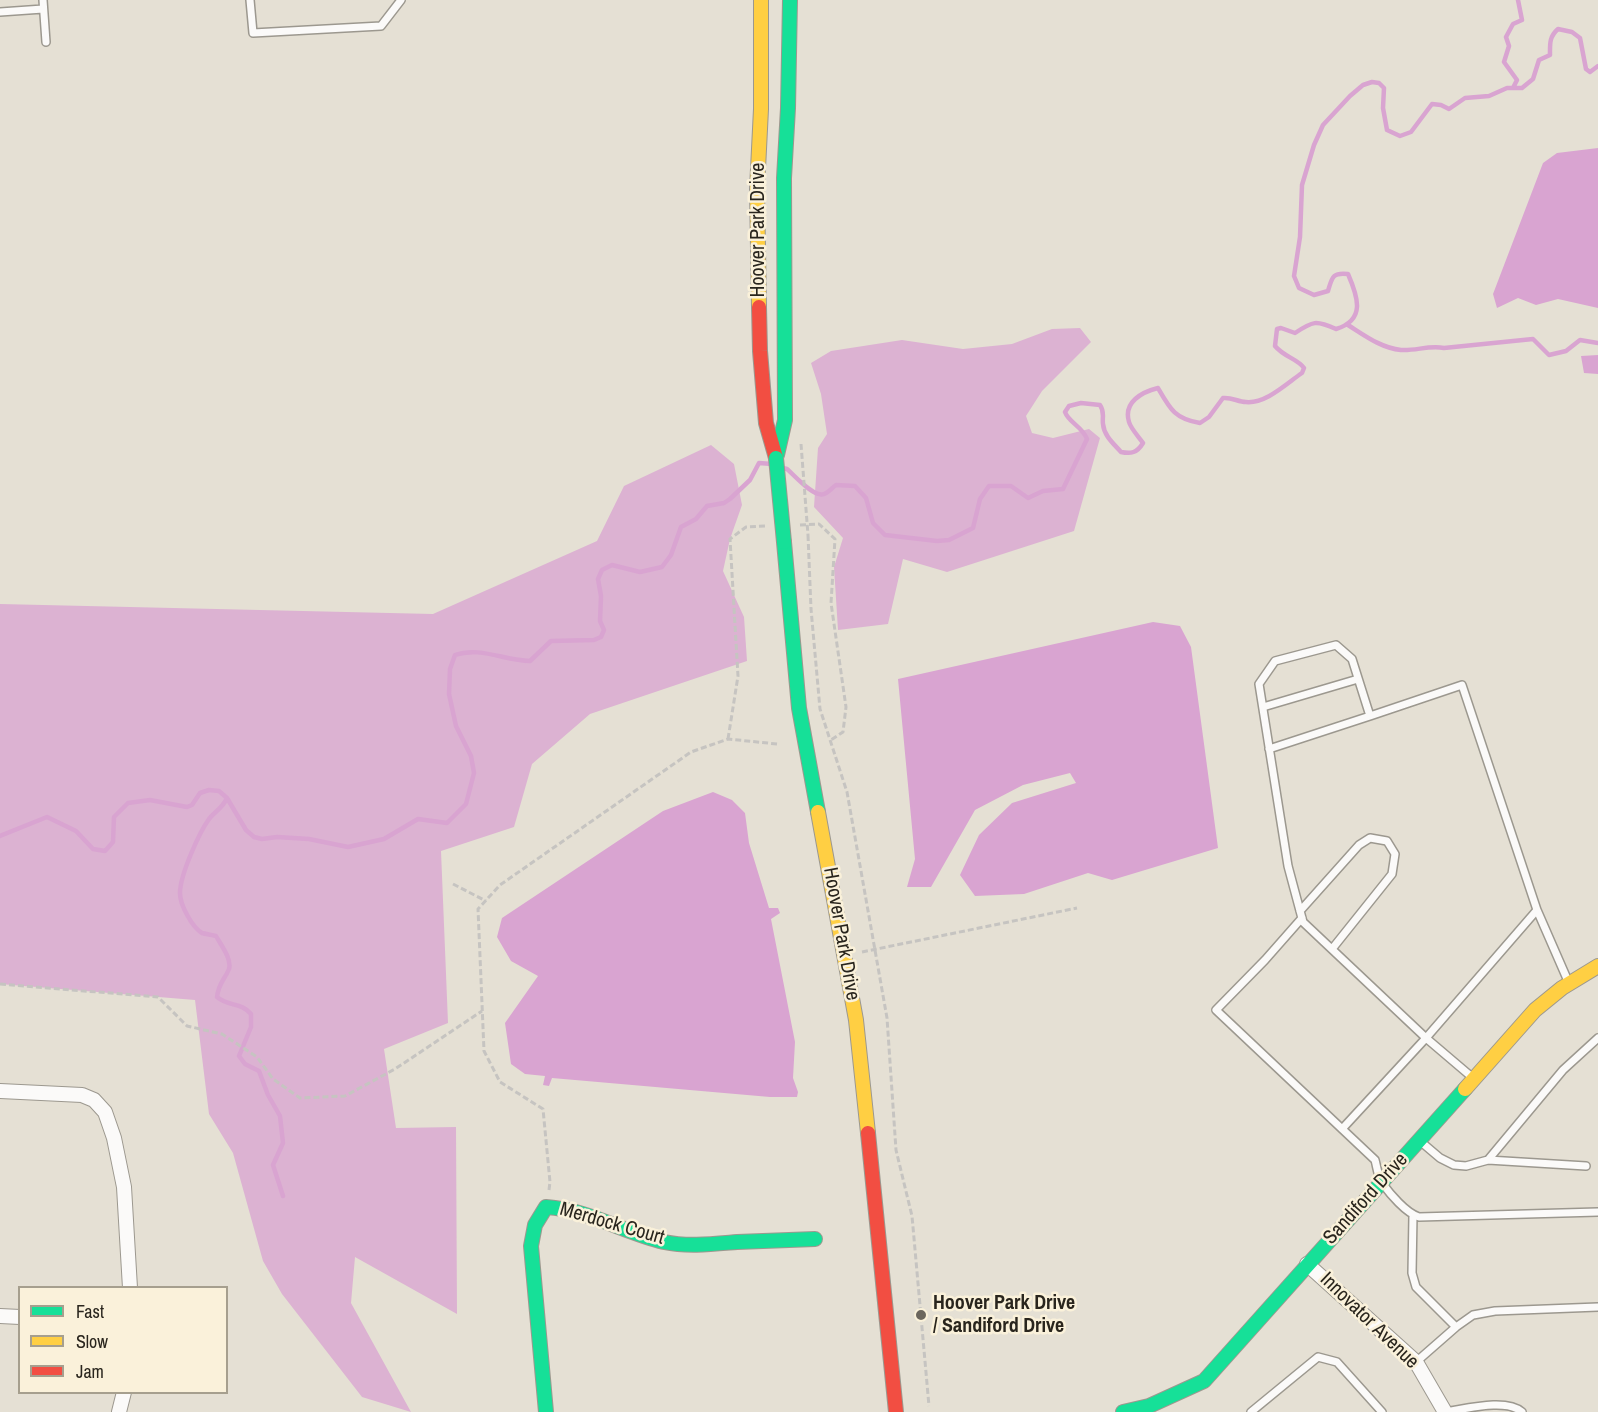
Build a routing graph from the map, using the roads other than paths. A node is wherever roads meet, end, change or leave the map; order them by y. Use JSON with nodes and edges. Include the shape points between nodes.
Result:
{"nodes":[{"id":1,"x":42,"y":0,"type":"edge"},
{"id":2,"x":250,"y":0,"type":"edge"},
{"id":3,"x":401,"y":0,"type":"edge"},
{"id":4,"x":761,"y":0,"type":"edge"},
{"id":5,"x":790,"y":0,"type":"edge"},
{"id":6,"x":43,"y":9,"type":"junction"},
{"id":7,"x":0,"y":12,"type":"edge"},
{"id":8,"x":46,"y":42,"type":"dead end"},
{"id":9,"x":776,"y":458,"type":"junction"},
{"id":10,"x":1358,"y":679,"type":"junction"},
{"id":11,"x":1263,"y":707,"type":"junction"},
{"id":12,"x":1370,"y":716,"type":"junction"},
{"id":13,"x":1269,"y":749,"type":"junction"},
{"id":14,"x":1537,"y":910,"type":"junction"},
{"id":15,"x":1301,"y":914,"type":"junction"},
{"id":16,"x":1332,"y":949,"type":"junction"},
{"id":17,"x":1598,"y":966,"type":"edge"},
{"id":18,"x":1569,"y":983,"type":"junction"},
{"id":19,"x":1426,"y":1038,"type":"junction"},
{"id":20,"x":1598,"y":1038,"type":"edge"},
{"id":21,"x":1473,"y":1078,"type":"junction"},
{"id":22,"x":0,"y":1091,"type":"edge"},
{"id":23,"x":1342,"y":1128,"type":"junction"},
{"id":24,"x":1418,"y":1140,"type":"junction"},
{"id":25,"x":1488,"y":1160,"type":"junction"},
{"id":26,"x":1586,"y":1166,"type":"dead end"},
{"id":27,"x":1381,"y":1182,"type":"junction"},
{"id":28,"x":1598,"y":1212,"type":"edge"},
{"id":29,"x":1413,"y":1215,"type":"junction"},
{"id":30,"x":815,"y":1239,"type":"dead end"},
{"id":31,"x":1307,"y":1264,"type":"junction"},
{"id":32,"x":130,"y":1286,"type":"edge"},
{"id":33,"x":1598,"y":1307,"type":"edge"},
{"id":34,"x":0,"y":1316,"type":"edge"},
{"id":35,"x":18,"y":1317,"type":"edge"},
{"id":36,"x":1456,"y":1326,"type":"junction"},
{"id":37,"x":1416,"y":1362,"type":"junction"},
{"id":38,"x":123,"y":1394,"type":"edge"},
{"id":39,"x":118,"y":1412,"type":"edge"},
{"id":40,"x":546,"y":1412,"type":"edge"},
{"id":41,"x":896,"y":1412,"type":"edge"},
{"id":42,"x":1123,"y":1412,"type":"edge"},
{"id":43,"x":1251,"y":1412,"type":"edge"},
{"id":44,"x":1382,"y":1412,"type":"edge"},
{"id":45,"x":1445,"y":1412,"type":"edge"},
{"id":46,"x":1522,"y":1412,"type":"edge"}],
"edges":[{"from":1,"to":6,"type":"lane"},
{"from":2,"to":3,"type":"lane","via":[[253,33],[381,26]]},
{"from":4,"to":9,"type":"street","name":"Hoover Park Drive","via":[[757,189],[760,351],[766,423]]},
{"from":5,"to":9,"type":"street","name":"Hoover Park Drive","via":[[784,178],[785,420]]},
{"from":6,"to":7,"type":"lane"},
{"from":6,"to":8,"type":"lane"},
{"from":9,"to":41,"type":"street","name":"Hoover Park Drive","bridge":true,"via":[[799,708],[856,1020]]},
{"from":10,"to":11,"type":"lane"},
{"from":10,"to":11,"type":"lane","via":[[1352,658],[1336,645],[1275,661],[1258,684]]},
{"from":10,"to":12,"type":"lane"},
{"from":11,"to":13,"type":"lane"},
{"from":12,"to":13,"type":"lane"},
{"from":12,"to":14,"type":"lane","via":[[1462,685]]},
{"from":13,"to":15,"type":"lane","via":[[1288,866]]},
{"from":14,"to":18,"type":"lane"},
{"from":14,"to":19,"type":"lane"},
{"from":15,"to":16,"type":"lane","via":[[1303,922]]},
{"from":15,"to":16,"type":"lane","via":[[1359,845],[1371,838],[1387,841],[1395,854],[1392,874]]},
{"from":15,"to":23,"type":"lane","via":[[1265,960],[1216,1010]]},
{"from":16,"to":19,"type":"lane"},
{"from":17,"to":18,"type":"street","name":"Sandiford Drive"},
{"from":18,"to":21,"type":"street","name":"Sandiford Drive","via":[[1535,1010]]},
{"from":19,"to":21,"type":"lane"},
{"from":19,"to":23,"type":"lane"},
{"from":20,"to":25,"type":"lane","via":[[1563,1070]]},
{"from":21,"to":24,"type":"street","name":"Sandiford Drive"},
{"from":22,"to":32,"type":"street","via":[[82,1095],[94,1100],[105,1112],[124,1187]]},
{"from":23,"to":27,"type":"lane","via":[[1375,1160]]},
{"from":24,"to":25,"type":"lane","via":[[1454,1165]]},
{"from":24,"to":27,"type":"street","name":"Sandiford Drive"},
{"from":25,"to":26,"type":"lane"},
{"from":27,"to":29,"type":"lane"},
{"from":27,"to":31,"type":"street","name":"Sandiford Drive"},
{"from":28,"to":29,"type":"lane"},
{"from":29,"to":36,"type":"lane","via":[[1412,1273],[1416,1287]]},
{"from":30,"to":40,"type":"street","name":"Merdock Court","via":[[690,1244],[656,1240],[580,1211],[546,1207],[533,1228],[531,1246]]},
{"from":31,"to":37,"type":"street","name":"Innovator Avenue"},
{"from":31,"to":42,"type":"street","name":"Sandiford Drive","via":[[1204,1381],[1149,1406]]},
{"from":33,"to":36,"type":"lane","via":[[1495,1311],[1473,1315]]},
{"from":34,"to":35,"type":"street"},
{"from":36,"to":37,"type":"lane"},
{"from":37,"to":45,"type":"street","name":"Innovator Avenue"},
{"from":38,"to":39,"type":"street"},
{"from":43,"to":44,"type":"lane","via":[[1318,1357],[1338,1362]]},
{"from":45,"to":46,"type":"lane","via":[[1500,1405],[1515,1406]]}]}
